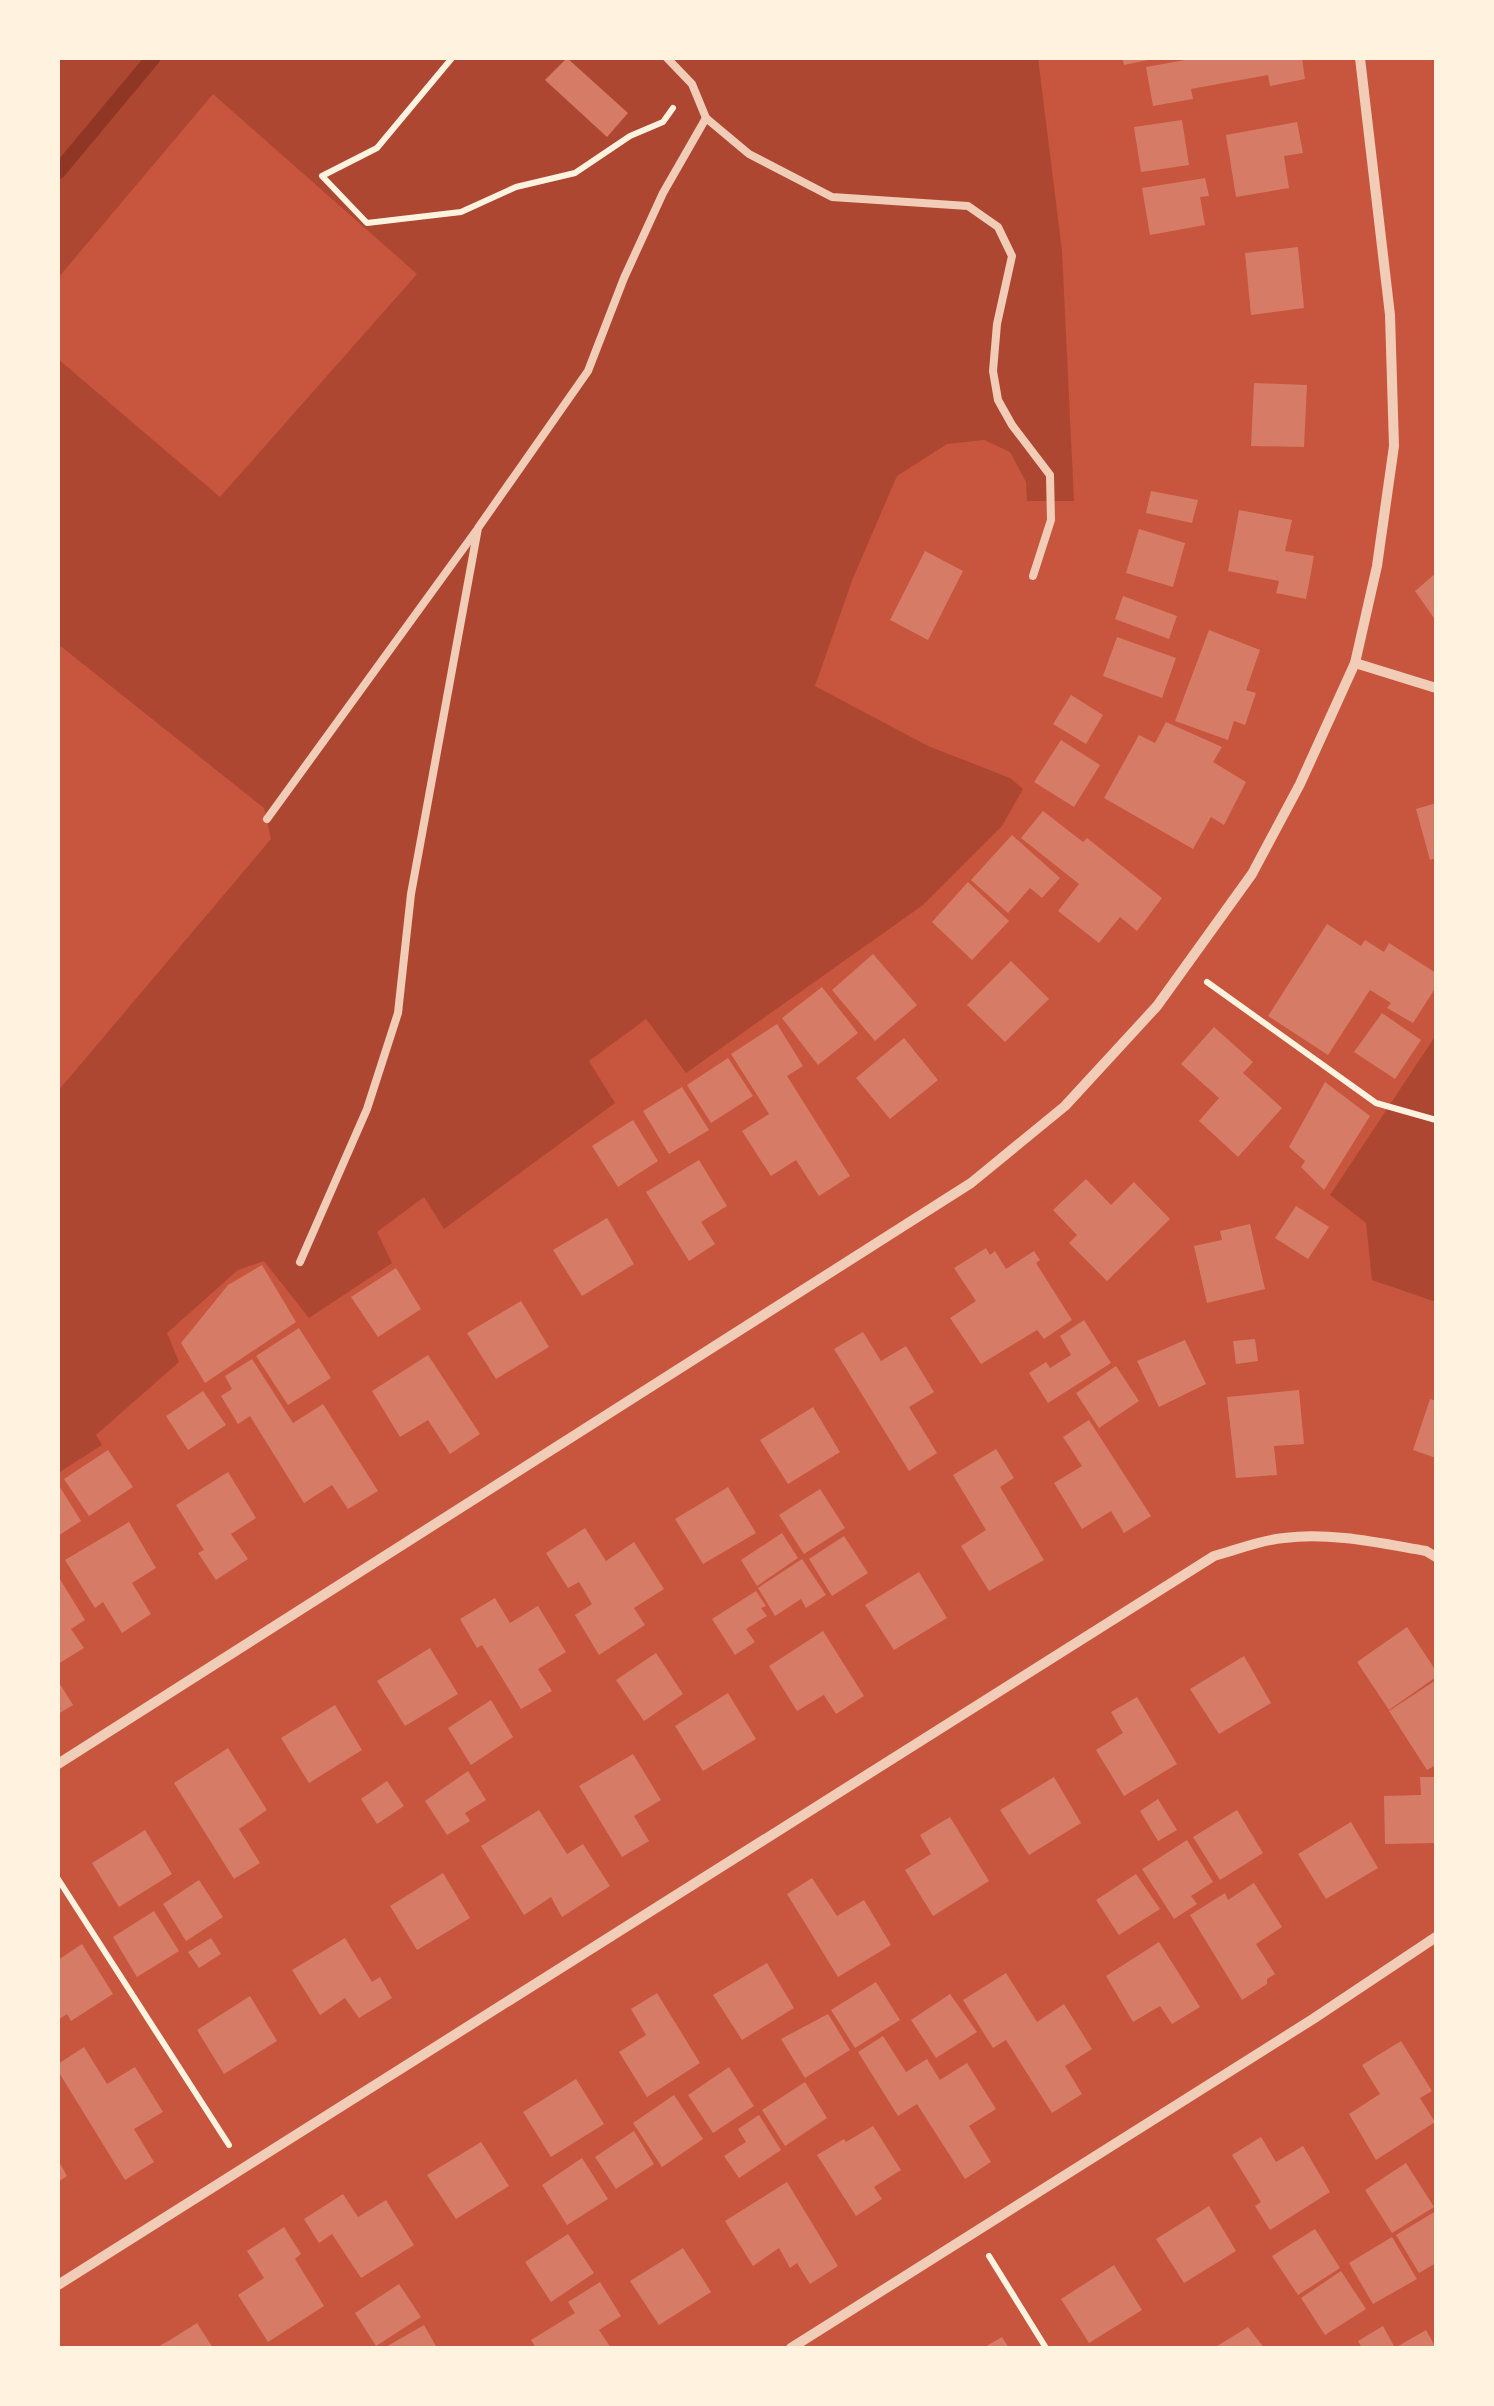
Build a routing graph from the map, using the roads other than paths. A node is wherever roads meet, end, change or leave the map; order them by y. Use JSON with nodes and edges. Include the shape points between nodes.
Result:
{"nodes":[{"id":1,"x":667,"y":58,"type":"edge"},
{"id":2,"x":1360,"y":58,"type":"edge"},
{"id":3,"x":706,"y":118,"type":"junction"},
{"id":4,"x":478,"y":528,"type":"junction"},
{"id":5,"x":1033,"y":576,"type":"dead end"},
{"id":6,"x":1356,"y":664,"type":"junction"},
{"id":7,"x":1436,"y":688,"type":"edge"},
{"id":8,"x":266,"y":819,"type":"dead end"},
{"id":9,"x":300,"y":1262,"type":"dead end"},
{"id":10,"x":1436,"y":1556,"type":"edge"},
{"id":11,"x":58,"y":1764,"type":"edge"},
{"id":12,"x":1436,"y":1937,"type":"edge"},
{"id":13,"x":58,"y":2286,"type":"edge"},
{"id":14,"x":790,"y":2348,"type":"edge"}],
"edges":[{"from":1,"to":3,"type":"lane","via":[[692,84]]},
{"from":2,"to":6,"type":"street","via":[[1390,315],[1394,446]]},
{"from":3,"to":4,"type":"lane","via":[[663,194],[588,371]]},
{"from":3,"to":5,"type":"lane","via":[[748,154],[832,197],[968,206],[998,227],[1012,256],[997,324],[998,400],[1050,475],[1051,520]]},
{"from":4,"to":8,"type":"lane"},
{"from":4,"to":9,"type":"lane","via":[[411,894],[398,1013],[367,1109]]},
{"from":6,"to":7,"type":"street"},
{"from":6,"to":11,"type":"street","via":[[1252,874],[1157,1006],[1065,1106],[970,1183]]},
{"from":10,"to":13,"type":"street","via":[[1314,1536],[1214,1556]]},
{"from":12,"to":14,"type":"street"}]}
